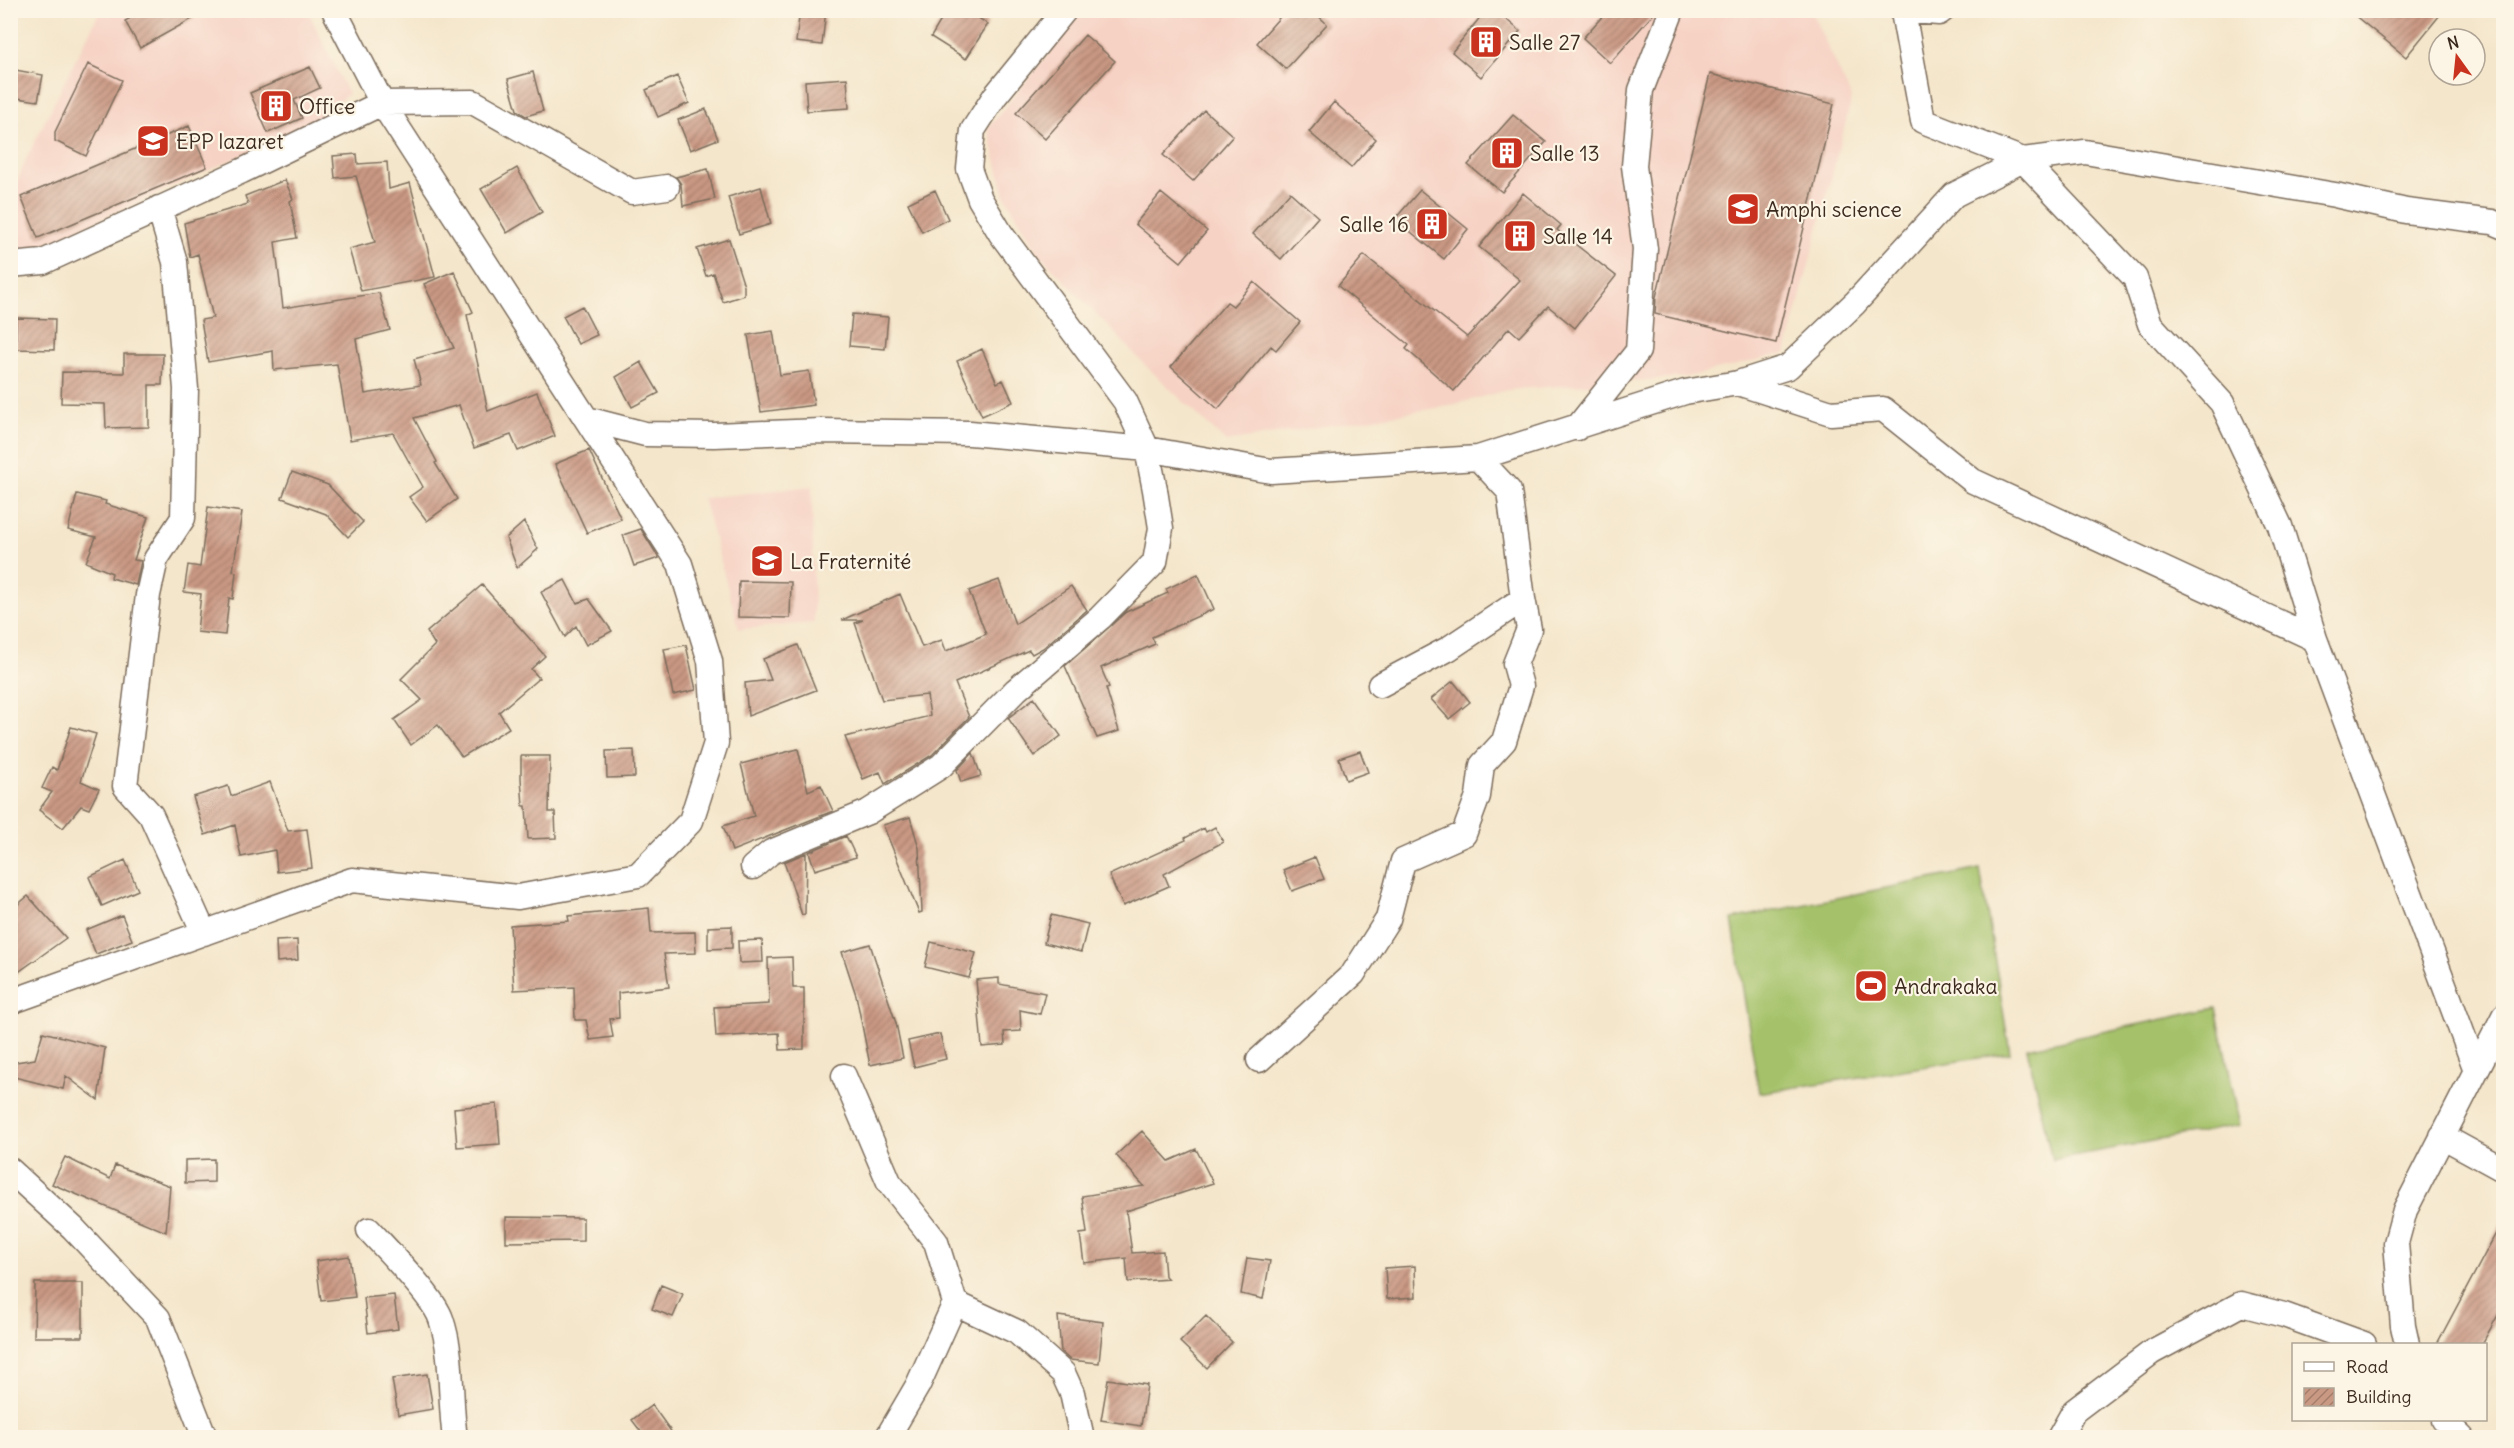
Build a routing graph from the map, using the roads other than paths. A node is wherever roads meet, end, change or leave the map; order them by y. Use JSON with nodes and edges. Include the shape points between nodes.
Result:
{"nodes":[{"id":1,"x":334,"y":10,"type":"edge"},
{"id":2,"x":1065,"y":10,"type":"edge"},
{"id":3,"x":1672,"y":10,"type":"edge"},
{"id":4,"x":1943,"y":10,"type":"edge"},
{"id":5,"x":1901,"y":11,"type":"edge"},
{"id":6,"x":382,"y":103,"type":"junction"},
{"id":7,"x":2023,"y":160,"type":"junction"},
{"id":8,"x":667,"y":187,"type":"dead end"},
{"id":9,"x":159,"y":208,"type":"junction"},
{"id":10,"x":2504,"y":227,"type":"edge"},
{"id":11,"x":10,"y":265,"type":"edge"},
{"id":12,"x":1738,"y":382,"type":"junction"},
{"id":13,"x":586,"y":419,"type":"junction"},
{"id":14,"x":1577,"y":428,"type":"junction"},
{"id":15,"x":1148,"y":449,"type":"junction"},
{"id":16,"x":1478,"y":458,"type":"junction"},
{"id":17,"x":1523,"y":599,"type":"junction"},
{"id":18,"x":2315,"y":639,"type":"junction"},
{"id":19,"x":1380,"y":685,"type":"dead end"},
{"id":20,"x":753,"y":867,"type":"dead end"},
{"id":21,"x":204,"y":933,"type":"junction"},
{"id":22,"x":10,"y":1002,"type":"edge"},
{"id":23,"x":2504,"y":1016,"type":"edge"},
{"id":24,"x":1259,"y":1060,"type":"dead end"},
{"id":25,"x":2476,"y":1070,"type":"junction"},
{"id":26,"x":844,"y":1076,"type":"dead end"},
{"id":27,"x":2442,"y":1136,"type":"junction"},
{"id":28,"x":10,"y":1170,"type":"edge"},
{"id":29,"x":2504,"y":1170,"type":"edge"},
{"id":30,"x":369,"y":1230,"type":"dead end"},
{"id":31,"x":955,"y":1303,"type":"junction"},
{"id":32,"x":2361,"y":1343,"type":"edge"},
{"id":33,"x":2407,"y":1343,"type":"edge"},
{"id":34,"x":2446,"y":1421,"type":"edge"},
{"id":35,"x":205,"y":1437,"type":"edge"},
{"id":36,"x":455,"y":1437,"type":"edge"},
{"id":37,"x":887,"y":1437,"type":"edge"},
{"id":38,"x":1082,"y":1437,"type":"edge"},
{"id":39,"x":2058,"y":1437,"type":"edge"},
{"id":40,"x":2462,"y":1437,"type":"edge"}],
"edges":[{"from":1,"to":6,"type":"street"},
{"from":2,"to":15,"type":"street","via":[[995,96],[973,130],[969,169],[980,199],[1001,234],[1125,401]]},
{"from":3,"to":14,"type":"street","via":[[1641,90],[1634,166],[1645,249],[1638,351]]},
{"from":4,"to":5,"type":"street"},
{"from":5,"to":7,"type":"street","via":[[1923,121]]},
{"from":6,"to":8,"type":"street","via":[[473,102],[632,192]]},
{"from":6,"to":9,"type":"street"},
{"from":6,"to":13,"type":"street"},
{"from":7,"to":10,"type":"street","via":[[2085,152]]},
{"from":7,"to":12,"type":"street","via":[[1954,195],[1855,303],[1788,367]]},
{"from":7,"to":18,"type":"street","via":[[2135,278],[2150,324],[2222,403],[2280,526]]},
{"from":9,"to":11,"type":"street","via":[[43,262]]},
{"from":9,"to":21,"type":"street","via":[[175,261],[186,389],[183,518],[156,559],[150,586],[125,786],[151,815]]},
{"from":12,"to":14,"type":"street","via":[[1685,392]]},
{"from":12,"to":18,"type":"street","via":[[1831,413],[1883,409],[1974,482]]},
{"from":13,"to":15,"type":"street","via":[[645,434],[970,433]]},
{"from":13,"to":21,"type":"street","via":[[680,564],[711,661],[716,743],[692,821],[638,875],[518,897],[352,880]]},
{"from":14,"to":16,"type":"street"},
{"from":15,"to":16,"type":"street","via":[[1271,471]]},
{"from":15,"to":20,"type":"street","via":[[1161,528],[1155,562],[1100,618],[1016,690],[941,766],[868,812],[771,852]]},
{"from":16,"to":17,"type":"street","via":[[1509,491]]},
{"from":17,"to":19,"type":"street","via":[[1448,649]]},
{"from":17,"to":24,"type":"street","via":[[1529,629],[1515,664],[1521,686],[1504,741],[1482,765],[1479,796],[1464,834],[1403,861],[1388,919],[1353,974]]},
{"from":18,"to":25,"type":"street"},
{"from":21,"to":22,"type":"street"},
{"from":23,"to":25,"type":"street"},
{"from":25,"to":27,"type":"street"},
{"from":26,"to":31,"type":"street","via":[[889,1182],[936,1242]]},
{"from":27,"to":29,"type":"street"},
{"from":27,"to":33,"type":"street","via":[[2404,1210],[2396,1243]]},
{"from":28,"to":35,"type":"street","via":[[73,1228],[158,1318]]},
{"from":30,"to":36,"type":"street","via":[[411,1276],[441,1317],[451,1362],[450,1401]]},
{"from":31,"to":37,"type":"street","via":[[918,1385]]},
{"from":31,"to":38,"type":"street","via":[[1017,1332],[1063,1373]]},
{"from":32,"to":39,"type":"street","via":[[2241,1304],[2152,1352],[2074,1411]]},
{"from":34,"to":40,"type":"street"}]}
